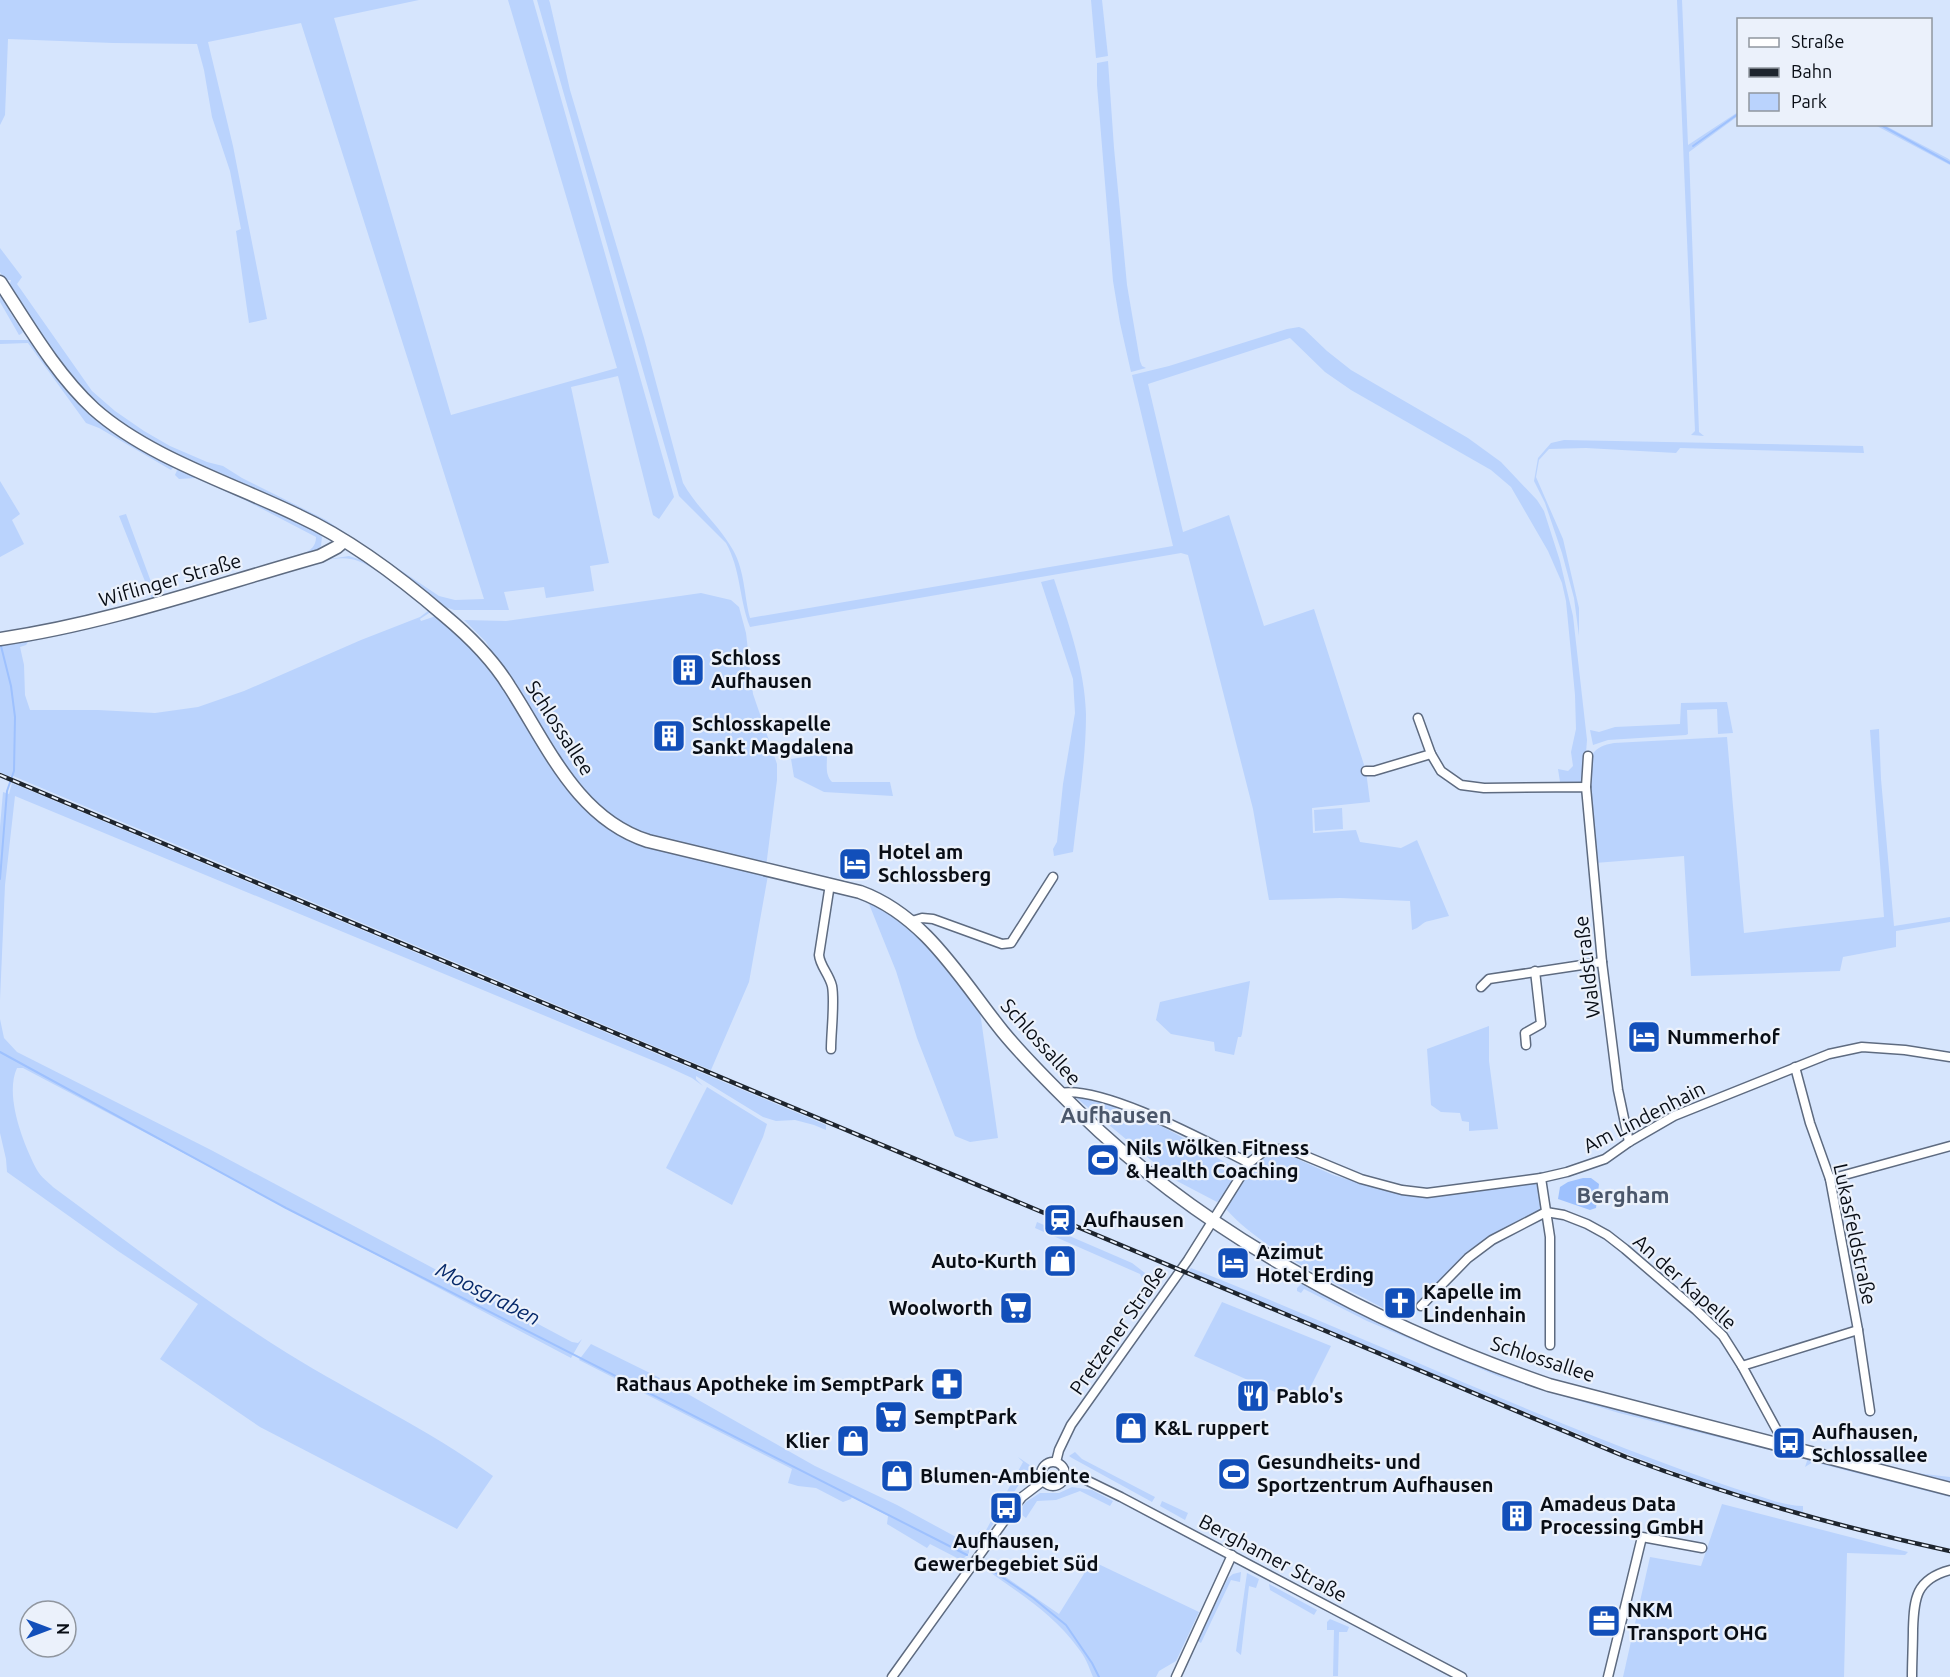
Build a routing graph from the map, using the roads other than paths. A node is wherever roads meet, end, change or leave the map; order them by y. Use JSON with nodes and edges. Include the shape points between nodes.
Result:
{"nodes":[{"id":1,"x":0,"y":282,"type":"edge"},
{"id":2,"x":344,"y":541,"type":"junction"},
{"id":3,"x":0,"y":639,"type":"edge"},
{"id":4,"x":1418,"y":718,"type":"dead end"},
{"id":5,"x":1431,"y":754,"type":"junction"},
{"id":6,"x":1588,"y":756,"type":"dead end"},
{"id":7,"x":1366,"y":771,"type":"dead end"},
{"id":8,"x":1586,"y":787,"type":"junction"},
{"id":9,"x":1053,"y":877,"type":"dead end"},
{"id":10,"x":830,"y":884,"type":"junction"},
{"id":11,"x":912,"y":921,"type":"junction"},
{"id":12,"x":1602,"y":962,"type":"junction"},
{"id":13,"x":1535,"y":971,"type":"junction"},
{"id":14,"x":1481,"y":987,"type":"dead end"},
{"id":15,"x":1526,"y":1045,"type":"dead end"},
{"id":16,"x":831,"y":1049,"type":"dead end"},
{"id":17,"x":1950,"y":1057,"type":"edge"},
{"id":18,"x":1796,"y":1067,"type":"junction"},
{"id":19,"x":1060,"y":1093,"type":"junction"},
{"id":20,"x":1629,"y":1142,"type":"junction"},
{"id":21,"x":1950,"y":1146,"type":"edge"},
{"id":22,"x":1249,"y":1162,"type":"junction"},
{"id":23,"x":1541,"y":1178,"type":"junction"},
{"id":24,"x":1830,"y":1179,"type":"junction"},
{"id":25,"x":1546,"y":1212,"type":"junction"},
{"id":26,"x":1214,"y":1220,"type":"junction"},
{"id":27,"x":1421,"y":1306,"type":"dead end"},
{"id":28,"x":1858,"y":1330,"type":"junction"},
{"id":29,"x":1550,"y":1346,"type":"dead end"},
{"id":30,"x":1742,"y":1365,"type":"junction"},
{"id":31,"x":1870,"y":1411,"type":"dead end"},
{"id":32,"x":1785,"y":1445,"type":"junction"},
{"id":33,"x":1056,"y":1462,"type":"junction"},
{"id":34,"x":1065,"y":1477,"type":"junction"},
{"id":35,"x":1043,"y":1481,"type":"junction"},
{"id":36,"x":1950,"y":1489,"type":"edge"},
{"id":37,"x":1702,"y":1548,"type":"dead end"},
{"id":38,"x":1232,"y":1555,"type":"junction"},
{"id":39,"x":1950,"y":1570,"type":"edge"},
{"id":40,"x":892,"y":1677,"type":"edge"},
{"id":41,"x":1176,"y":1677,"type":"edge"},
{"id":42,"x":1462,"y":1677,"type":"edge"},
{"id":43,"x":1608,"y":1677,"type":"edge"},
{"id":44,"x":1912,"y":1677,"type":"edge"}],
"edges":[{"from":1,"to":2,"type":"main road","name":"Schlossallee","via":[[58,368],[94,409],[122,431],[180,462],[301,516]]},
{"from":2,"to":3,"type":"main road","name":"Wiflinger Straße","via":[[320,556],[172,601],[86,624]]},
{"from":2,"to":10,"type":"main road","name":"Schlossallee","via":[[445,616],[483,652],[509,684],[567,780],[616,826],[648,841]]},
{"from":4,"to":5,"type":"street"},
{"from":5,"to":7,"type":"street"},
{"from":5,"to":8,"type":"street","via":[[1453,782],[1467,787]]},
{"from":6,"to":8,"type":"street","name":"Waldstraße"},
{"from":8,"to":12,"type":"street","name":"Waldstraße"},
{"from":9,"to":11,"type":"street","via":[[1007,944],[933,919]]},
{"from":10,"to":11,"type":"main road","name":"Schlossallee","via":[[874,897]]},
{"from":10,"to":16,"type":"street","via":[[819,955],[832,988]]},
{"from":11,"to":19,"type":"main road","name":"Schlossallee","via":[[1005,1034]]},
{"from":12,"to":13,"type":"street"},
{"from":12,"to":20,"type":"street","name":"Waldstraße","via":[[1618,1090]]},
{"from":13,"to":14,"type":"street","via":[[1489,979]]},
{"from":13,"to":15,"type":"street","via":[[1541,1024],[1525,1033]]},
{"from":17,"to":18,"type":"street","name":"Am Lindenhain","via":[[1862,1047],[1828,1054]]},
{"from":18,"to":20,"type":"street","name":"Am Lindenhain","via":[[1674,1116]]},
{"from":18,"to":24,"type":"street","name":"Lukasfeldstraße"},
{"from":19,"to":22,"type":"street","via":[[1096,1095]]},
{"from":19,"to":26,"type":"main road","name":"Schlossallee","via":[[1156,1178]]},
{"from":20,"to":23,"type":"street","name":"Am Lindenhain","via":[[1605,1159]]},
{"from":21,"to":24,"type":"street"},
{"from":22,"to":23,"type":"street","name":"Am Lindenhain","via":[[1263,1152],[1291,1150],[1361,1179],[1427,1193]]},
{"from":22,"to":26,"type":"street"},
{"from":23,"to":25,"type":"street"},
{"from":24,"to":28,"type":"street","name":"Lukasfeldstraße"},
{"from":25,"to":27,"type":"street","via":[[1492,1240],[1468,1258]]},
{"from":25,"to":29,"type":"street","via":[[1550,1238]]},
{"from":25,"to":30,"type":"street","name":"An der Kapelle","via":[[1587,1224],[1625,1249],[1723,1336]]},
{"from":26,"to":32,"type":"main road","name":"Schlossallee","via":[[1327,1290],[1489,1364],[1549,1385]]},
{"from":26,"to":33,"type":"street","name":"Pretzener Straße","via":[[1071,1425]]},
{"from":28,"to":30,"type":"street"},
{"from":28,"to":31,"type":"street","name":"Lukasfeldstraße"},
{"from":30,"to":32,"type":"street","name":"An der Kapelle"},
{"from":32,"to":36,"type":"main road","name":"Schlossallee"},
{"from":33,"to":34,"type":"street","via":[[1065,1469]]},
{"from":33,"to":35,"type":"street","name":"Pretzener Straße","via":[[1044,1467]]},
{"from":34,"to":35,"type":"street","name":"Pretzener Straße","via":[[1056,1486]]},
{"from":34,"to":38,"type":"street","name":"Berghamer Straße","via":[[1082,1478]]},
{"from":35,"to":40,"type":"street","name":"Pretzener Straße","via":[[1022,1497]]},
{"from":37,"to":43,"type":"street","via":[[1642,1537]]},
{"from":38,"to":41,"type":"street"},
{"from":38,"to":42,"type":"street","name":"Berghamer Straße"},
{"from":39,"to":44,"type":"street","via":[[1928,1580],[1918,1593]]}]}
